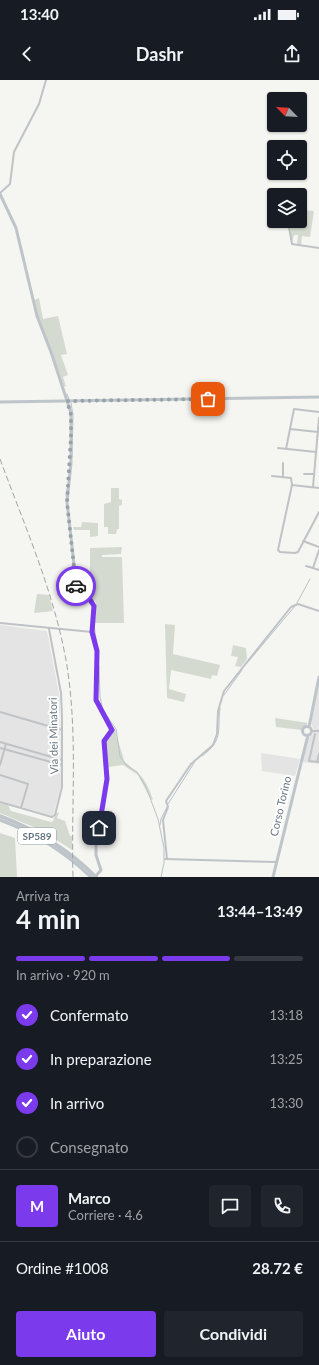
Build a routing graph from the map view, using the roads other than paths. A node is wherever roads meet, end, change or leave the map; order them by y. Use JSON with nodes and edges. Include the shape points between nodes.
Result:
{"nodes":[{"id":1,"x":46,"y":80,"type":"edge"},
{"id":2,"x":0,"y":194,"type":"edge"},
{"id":3,"x":289,"y":228,"type":"edge"},
{"id":4,"x":319,"y":248,"type":"edge"},
{"id":5,"x":319,"y":397,"type":"edge"},
{"id":6,"x":67,"y":401,"type":"junction"},
{"id":7,"x":0,"y":402,"type":"edge"},
{"id":8,"x":319,"y":412,"type":"edge"},
{"id":9,"x":319,"y":418,"type":"edge"},
{"id":10,"x":319,"y":424,"type":"edge"},
{"id":11,"x":290,"y":429,"type":"junction"},
{"id":12,"x":318,"y":432,"type":"edge"},
{"id":13,"x":278,"y":448,"type":"dead end"},
{"id":14,"x":286,"y":449,"type":"junction"},
{"id":15,"x":316,"y":452,"type":"junction"},
{"id":16,"x":283,"y":463,"type":"dead end"},
{"id":17,"x":304,"y":474,"type":"dead end"},
{"id":18,"x":314,"y":474,"type":"junction"},
{"id":19,"x":272,"y":476,"type":"dead end"},
{"id":20,"x":282,"y":477,"type":"junction"},
{"id":21,"x":292,"y":486,"type":"junction"},
{"id":22,"x":313,"y":487,"type":"junction"},
{"id":23,"x":319,"y":488,"type":"edge"},
{"id":24,"x":319,"y":512,"type":"edge"},
{"id":25,"x":303,"y":541,"type":"junction"},
{"id":26,"x":319,"y":546,"type":"edge"},
{"id":27,"x":319,"y":550,"type":"edge"},
{"id":28,"x":306,"y":566,"type":"dead end"},
{"id":29,"x":313,"y":568,"type":"junction"},
{"id":30,"x":319,"y":570,"type":"edge"},
{"id":31,"x":319,"y":612,"type":"edge"},
{"id":32,"x":0,"y":623,"type":"edge"},
{"id":33,"x":49,"y":630,"type":"junction"},
{"id":34,"x":92,"y":632,"type":"junction"},
{"id":35,"x":319,"y":677,"type":"edge"},
{"id":36,"x":0,"y":712,"type":"edge"},
{"id":37,"x":309,"y":728,"type":"junction"},
{"id":38,"x":62,"y":730,"type":"junction"},
{"id":39,"x":319,"y":731,"type":"edge"},
{"id":40,"x":315,"y":734,"type":"dead end"},
{"id":41,"x":306,"y":735,"type":"junction"},
{"id":42,"x":0,"y":742,"type":"edge"},
{"id":43,"x":6,"y":744,"type":"junction"},
{"id":44,"x":0,"y":748,"type":"edge"},
{"id":45,"x":5,"y":749,"type":"junction"},
{"id":46,"x":319,"y":754,"type":"edge"},
{"id":47,"x":55,"y":758,"type":"junction"},
{"id":48,"x":62,"y":760,"type":"junction"},
{"id":49,"x":318,"y":762,"type":"edge"},
{"id":50,"x":53,"y":763,"type":"junction"},
{"id":51,"x":0,"y":765,"type":"edge"},
{"id":52,"x":62,"y":765,"type":"junction"},
{"id":53,"x":0,"y":775,"type":"edge"},
{"id":54,"x":0,"y":802,"type":"edge"},
{"id":55,"x":21,"y":808,"type":"junction"},
{"id":56,"x":0,"y":816,"type":"edge"},
{"id":57,"x":0,"y":820,"type":"edge"},
{"id":58,"x":70,"y":856,"type":"junction"},
{"id":59,"x":276,"y":862,"type":"junction"},
{"id":60,"x":94,"y":876,"type":"edge"},
{"id":61,"x":273,"y":877,"type":"edge"}],
"edges":[{"from":1,"to":2,"type":"street","via":[[39,104],[14,152],[10,184]]},
{"from":2,"to":6,"type":"street","via":[[16,228],[37,316]]},
{"from":3,"to":4,"type":"street","via":[[292,244]]},
{"from":5,"to":6,"type":"street"},
{"from":6,"to":7,"type":"street"},
{"from":6,"to":34,"type":"street","via":[[71,420],[68,510],[77,591],[79,595],[92,600],[94,606]]},
{"from":8,"to":11,"type":"street","via":[[294,408]]},
{"from":9,"to":10,"type":"street"},
{"from":10,"to":12,"type":"street"},
{"from":11,"to":12,"type":"street"},
{"from":11,"to":14,"type":"street"},
{"from":12,"to":15,"type":"street"},
{"from":13,"to":14,"type":"street"},
{"from":14,"to":15,"type":"street"},
{"from":15,"to":18,"type":"street"},
{"from":16,"to":20,"type":"street"},
{"from":17,"to":18,"type":"street"},
{"from":18,"to":22,"type":"street"},
{"from":19,"to":20,"type":"street"},
{"from":20,"to":21,"type":"street","via":[[292,479]]},
{"from":21,"to":22,"type":"street"},
{"from":21,"to":25,"type":"street","via":[[278,550],[295,553]]},
{"from":22,"to":23,"type":"street"},
{"from":24,"to":25,"type":"street"},
{"from":25,"to":26,"type":"street"},
{"from":27,"to":29,"type":"street"},
{"from":28,"to":29,"type":"street"},
{"from":29,"to":30,"type":"street"},
{"from":31,"to":59,"type":"street","via":[[294,604],[260,644],[224,691],[213,745],[191,764],[166,801],[168,806],[163,820],[166,859]]},
{"from":32,"to":33,"type":"street"},
{"from":33,"to":34,"type":"street","via":[[56,628]]},
{"from":33,"to":38,"type":"street","name":"Via dei Minatori","via":[[61,693]]},
{"from":34,"to":60,"type":"street","via":[[97,651],[96,700],[112,730],[104,741],[107,779],[96,850],[101,870]]},
{"from":35,"to":37,"type":"street"},
{"from":36,"to":38,"type":"street"},
{"from":37,"to":39,"type":"street"},
{"from":37,"to":41,"type":"street"},
{"from":37,"to":41,"type":"street","name":"Corso Torino","via":[[303,729]]},
{"from":38,"to":48,"type":"street","name":"Via dei Minatori"},
{"from":40,"to":49,"type":"street","via":[[309,761]]},
{"from":41,"to":59,"type":"street","name":"Corso Torino"},
{"from":42,"to":43,"type":"street"},
{"from":43,"to":45,"type":"street"},
{"from":43,"to":47,"type":"street"},
{"from":44,"to":45,"type":"street"},
{"from":45,"to":50,"type":"street"},
{"from":45,"to":51,"type":"street"},
{"from":46,"to":49,"type":"street"},
{"from":47,"to":48,"type":"street"},
{"from":47,"to":50,"type":"street"},
{"from":48,"to":52,"type":"street","name":"Via dei Minatori"},
{"from":50,"to":52,"type":"street"},
{"from":52,"to":55,"type":"street","name":"Via dei Minatori","via":[[62,787],[54,817]]},
{"from":53,"to":55,"type":"street","via":[[28,784]]},
{"from":54,"to":55,"type":"street"},
{"from":56,"to":58,"type":"main road","number":"SP589","via":[[40,834]]},
{"from":57,"to":58,"type":"main road","number":"SP589","via":[[40,838]]},
{"from":58,"to":60,"type":"main road","number":"SP589"},
{"from":59,"to":61,"type":"street","name":"Corso Torino"}]}
